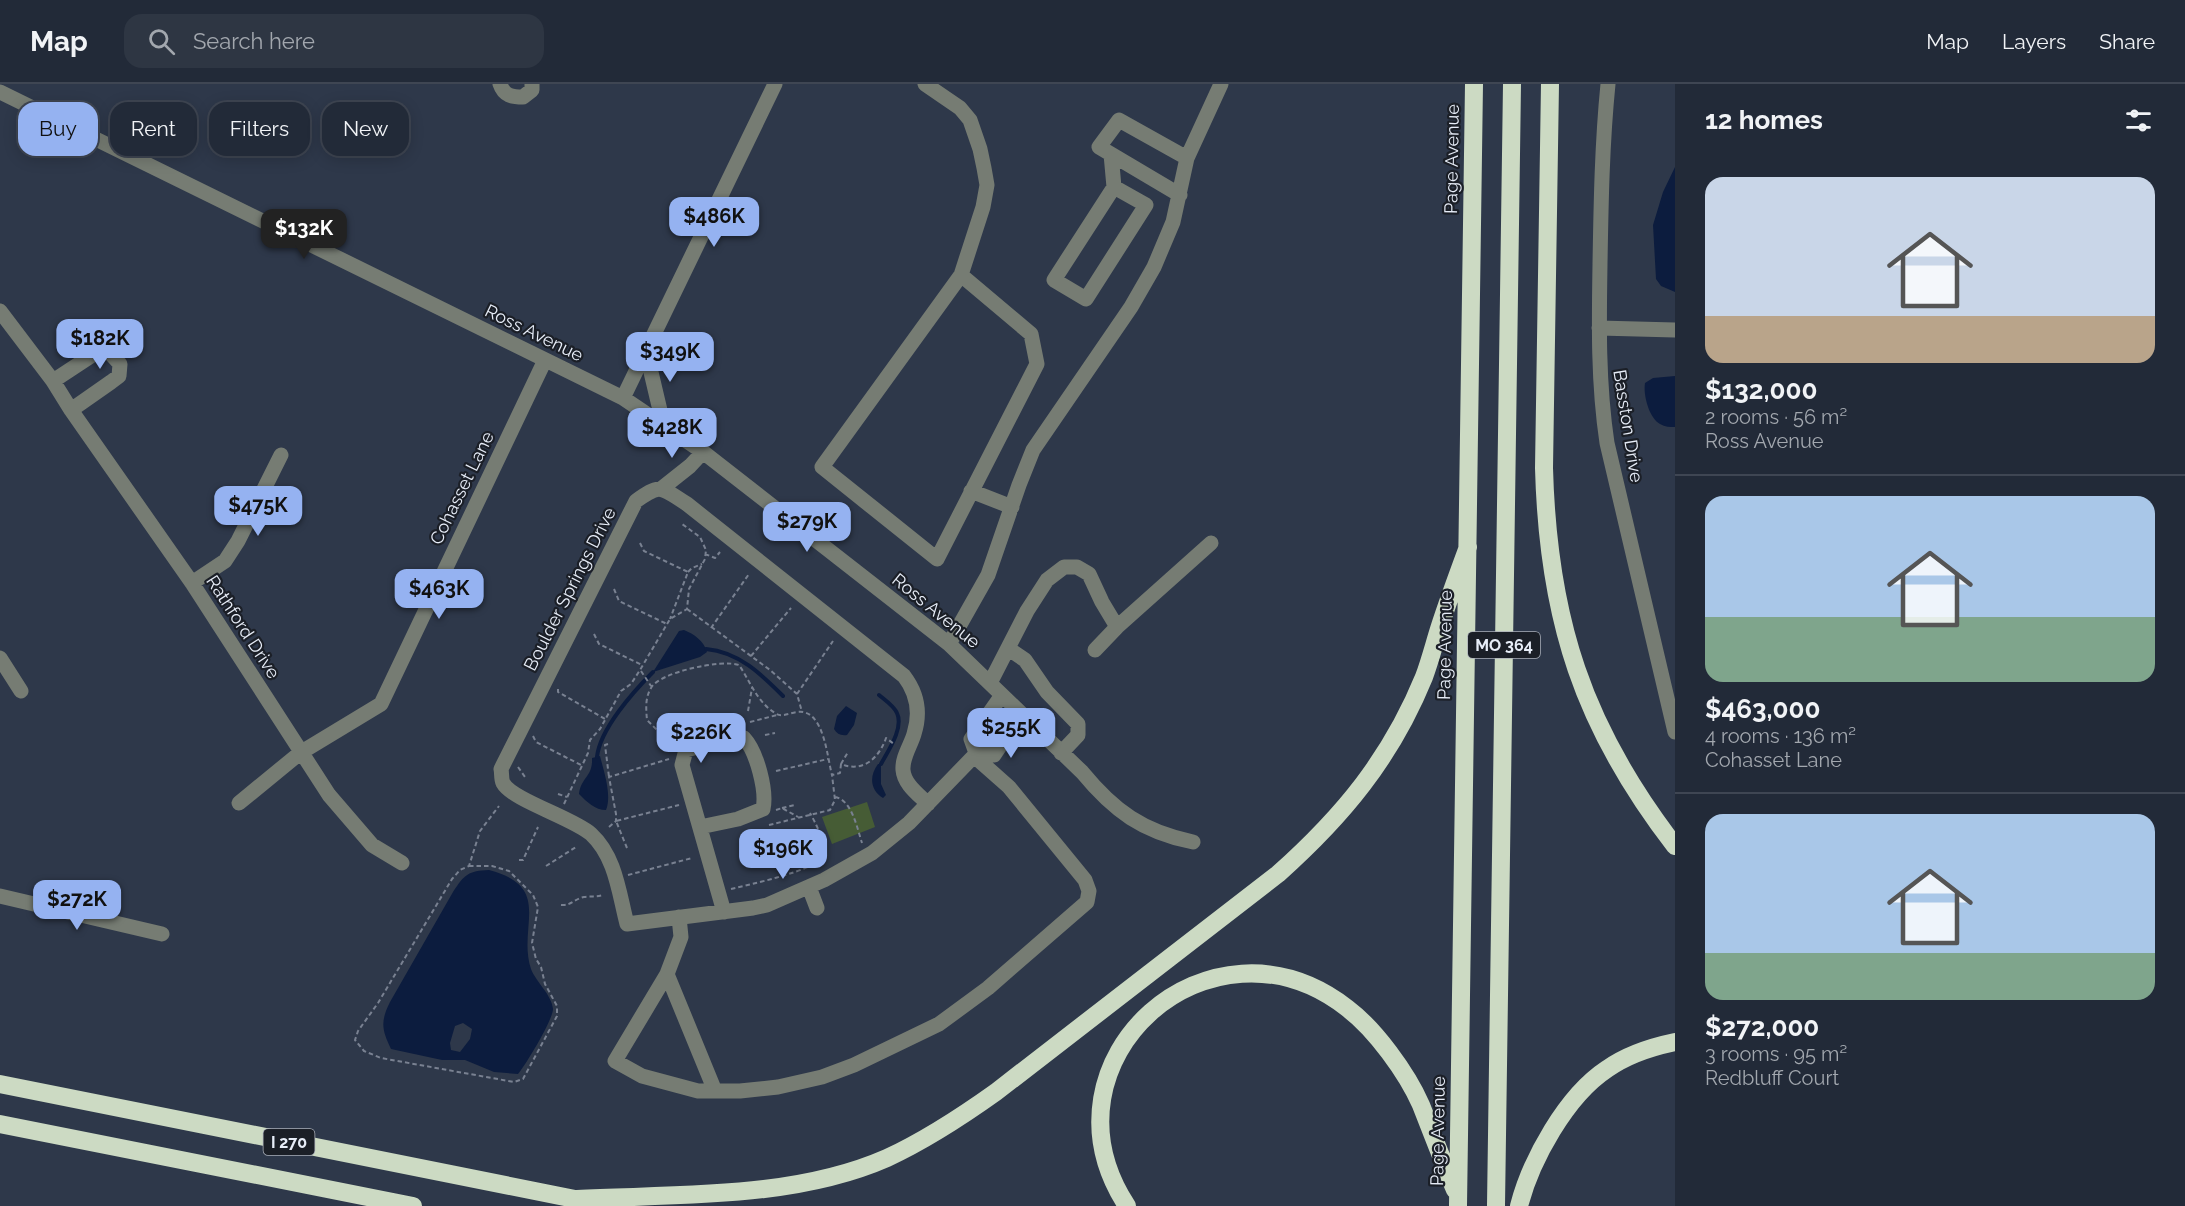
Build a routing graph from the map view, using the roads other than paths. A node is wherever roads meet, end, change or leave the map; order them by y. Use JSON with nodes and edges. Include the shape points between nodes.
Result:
{"nodes":[{"id":1,"x":500,"y":84,"type":"edge"},
{"id":2,"x":532,"y":84,"type":"edge"},
{"id":3,"x":775,"y":84,"type":"edge"},
{"id":4,"x":925,"y":84,"type":"edge"},
{"id":5,"x":1221,"y":84,"type":"edge"},
{"id":6,"x":1474,"y":84,"type":"edge"},
{"id":7,"x":1512,"y":84,"type":"edge"},
{"id":8,"x":1550,"y":84,"type":"edge"},
{"id":9,"x":1608,"y":84,"type":"edge"},
{"id":10,"x":0,"y":92,"type":"edge"},
{"id":11,"x":1111,"y":154,"type":"junction"},
{"id":12,"x":1187,"y":158,"type":"junction"},
{"id":13,"x":1114,"y":187,"type":"junction"},
{"id":14,"x":1179,"y":195,"type":"junction"},
{"id":15,"x":961,"y":275,"type":"junction"},
{"id":16,"x":0,"y":312,"type":"edge"},
{"id":17,"x":1599,"y":328,"type":"junction"},
{"id":18,"x":1675,"y":330,"type":"edge"},
{"id":19,"x":646,"y":351,"type":"junction"},
{"id":20,"x":545,"y":360,"type":"junction"},
{"id":21,"x":53,"y":381,"type":"junction"},
{"id":22,"x":623,"y":398,"type":"junction"},
{"id":23,"x":71,"y":410,"type":"junction"},
{"id":24,"x":663,"y":423,"type":"junction"},
{"id":25,"x":703,"y":452,"type":"junction"},
{"id":26,"x":281,"y":455,"type":"dead end"},
{"id":27,"x":661,"y":489,"type":"junction"},
{"id":28,"x":971,"y":491,"type":"junction"},
{"id":29,"x":1012,"y":507,"type":"junction"},
{"id":30,"x":1211,"y":543,"type":"dead end"},
{"id":31,"x":1468,"y":547,"type":"junction"},
{"id":32,"x":192,"y":583,"type":"junction"},
{"id":33,"x":1117,"y":627,"type":"junction"},
{"id":34,"x":949,"y":644,"type":"junction"},
{"id":35,"x":1009,"y":649,"type":"junction"},
{"id":36,"x":1095,"y":650,"type":"dead end"},
{"id":37,"x":0,"y":658,"type":"edge"},
{"id":38,"x":990,"y":683,"type":"junction"},
{"id":39,"x":21,"y":691,"type":"dead end"},
{"id":40,"x":1002,"y":695,"type":"junction"},
{"id":41,"x":1021,"y":715,"type":"junction"},
{"id":42,"x":1675,"y":732,"type":"edge"},
{"id":43,"x":300,"y":753,"type":"junction"},
{"id":44,"x":1061,"y":753,"type":"junction"},
{"id":45,"x":975,"y":754,"type":"junction"},
{"id":46,"x":239,"y":803,"type":"dead end"},
{"id":47,"x":928,"y":804,"type":"junction"},
{"id":48,"x":700,"y":827,"type":"junction"},
{"id":49,"x":1193,"y":842,"type":"dead end"},
{"id":50,"x":1675,"y":846,"type":"edge"},
{"id":51,"x":402,"y":863,"type":"dead end"},
{"id":52,"x":809,"y":887,"type":"junction"},
{"id":53,"x":0,"y":896,"type":"edge"},
{"id":54,"x":817,"y":908,"type":"dead end"},
{"id":55,"x":724,"y":912,"type":"junction"},
{"id":56,"x":679,"y":917,"type":"junction"},
{"id":57,"x":162,"y":934,"type":"dead end"},
{"id":58,"x":667,"y":974,"type":"junction"},
{"id":59,"x":1675,"y":1042,"type":"edge"},
{"id":60,"x":0,"y":1084,"type":"edge"},
{"id":61,"x":715,"y":1091,"type":"junction"},
{"id":62,"x":0,"y":1124,"type":"edge"},
{"id":63,"x":578,"y":1199,"type":"junction"},
{"id":64,"x":1458,"y":1202,"type":"edge"},
{"id":65,"x":413,"y":1206,"type":"edge"},
{"id":66,"x":611,"y":1206,"type":"edge"},
{"id":67,"x":1128,"y":1206,"type":"edge"},
{"id":68,"x":1496,"y":1206,"type":"edge"},
{"id":69,"x":1519,"y":1206,"type":"edge"}],
"edges":[{"from":1,"to":2,"type":"street","via":[[510,97],[523,97],[532,90]]},
{"from":3,"to":19,"type":"street"},
{"from":4,"to":15,"type":"street","via":[[960,108],[970,120],[984,168],[987,185],[983,207]]},
{"from":5,"to":12,"type":"street"},
{"from":6,"to":31,"type":"highway","name":"Page Avenue","number":"MO 364"},
{"from":7,"to":68,"type":"highway","number":"MO 364"},
{"from":8,"to":50,"type":"highway","via":[[1544,468],[1551,570],[1561,620],[1594,716],[1616,760]]},
{"from":9,"to":17,"type":"street","name":"Basston Drive","via":[[1601,184]]},
{"from":10,"to":20,"type":"street","name":"Ross Avenue"},
{"from":11,"to":12,"type":"street","via":[[1098,147],[1119,120]]},
{"from":11,"to":13,"type":"street"},
{"from":11,"to":14,"type":"street"},
{"from":12,"to":14,"type":"street"},
{"from":13,"to":13,"type":"street","via":[[1054,280],[1086,300],[1146,205]]},
{"from":14,"to":29,"type":"street","via":[[1173,222],[1154,267],[1033,450]]},
{"from":15,"to":28,"type":"street","via":[[1031,334],[1037,364]]},
{"from":15,"to":28,"type":"street","via":[[822,467],[937,559]]},
{"from":16,"to":21,"type":"street","name":"Rathford Drive"},
{"from":17,"to":18,"type":"street"},
{"from":17,"to":42,"type":"street","name":"Basston Drive","via":[[1601,401],[1607,443]]},
{"from":19,"to":22,"type":"street"},
{"from":19,"to":24,"type":"street"},
{"from":20,"to":22,"type":"street","name":"Ross Avenue"},
{"from":20,"to":43,"type":"street","name":"Cohasset Lane","via":[[381,704]]},
{"from":21,"to":23,"type":"street","name":"Rathford Drive"},
{"from":21,"to":23,"type":"street","via":[[97,352],[107,350],[120,364],[118,376]]},
{"from":22,"to":24,"type":"street","name":"Ross Avenue"},
{"from":23,"to":32,"type":"street","name":"Rathford Drive"},
{"from":24,"to":25,"type":"street","name":"Ross Avenue"},
{"from":25,"to":27,"type":"street"},
{"from":25,"to":34,"type":"street","name":"Ross Avenue"},
{"from":26,"to":32,"type":"street","via":[[225,561]]},
{"from":27,"to":47,"type":"street","via":[[687,504],[904,676],[918,703],[915,733],[903,769],[912,789]]},
{"from":27,"to":56,"type":"street","name":"Boulder Springs Drive","via":[[652,489],[636,501],[501,769],[503,782],[512,792],[591,835],[611,862],[627,924]]},
{"from":28,"to":29,"type":"street"},
{"from":29,"to":34,"type":"street","via":[[988,575]]},
{"from":30,"to":33,"type":"street"},
{"from":31,"to":63,"type":"highway","via":[[1424,676],[1403,722],[1377,767],[1347,807],[1278,874],[996,1092],[905,1149],[813,1181],[739,1192]]},
{"from":31,"to":64,"type":"highway","name":"Page Avenue","number":"MO 364"},
{"from":32,"to":43,"type":"street","name":"Rathford Drive"},
{"from":33,"to":35,"type":"street","via":[[1089,574],[1077,567],[1064,567],[1047,580]]},
{"from":33,"to":36,"type":"street"},
{"from":34,"to":38,"type":"street","name":"Ross Avenue"},
{"from":35,"to":38,"type":"street"},
{"from":35,"to":44,"type":"street","via":[[1025,660],[1047,692],[1078,724],[1078,735]]},
{"from":37,"to":39,"type":"street"},
{"from":38,"to":40,"type":"street","name":"Ross Avenue"},
{"from":40,"to":41,"type":"street","name":"Ross Avenue"},
{"from":40,"to":45,"type":"street","via":[[971,739]]},
{"from":41,"to":44,"type":"street","name":"Ross Avenue"},
{"from":41,"to":45,"type":"street","via":[[994,754]]},
{"from":43,"to":46,"type":"street","name":"Cohasset Lane"},
{"from":43,"to":51,"type":"street","name":"Rathford Drive","via":[[372,846]]},
{"from":44,"to":49,"type":"street","name":"Ross Avenue","via":[[1130,819],[1156,833]]},
{"from":45,"to":47,"type":"street"},
{"from":45,"to":61,"type":"street","via":[[1009,787],[1085,880],[1088,902],[988,988],[939,1024],[822,1077],[778,1087]]},
{"from":47,"to":52,"type":"street","via":[[872,853]]},
{"from":48,"to":48,"type":"street","via":[[682,765],[686,750],[744,738],[754,753],[765,799],[763,809]]},
{"from":48,"to":55,"type":"street"},
{"from":52,"to":54,"type":"street"},
{"from":52,"to":55,"type":"street","via":[[767,905]]},
{"from":53,"to":57,"type":"street"},
{"from":55,"to":56,"type":"street"},
{"from":56,"to":58,"type":"street","via":[[681,937]]},
{"from":58,"to":61,"type":"street"},
{"from":58,"to":61,"type":"street","via":[[615,1061],[642,1076],[698,1091]]},
{"from":59,"to":69,"type":"highway","via":[[1650,1047],[1626,1058],[1590,1083],[1553,1129],[1535,1161]]},
{"from":60,"to":63,"type":"highway","number":"I 270"},
{"from":62,"to":65,"type":"highway","number":"I 270"},
{"from":63,"to":66,"type":"highway","number":"I 270"},
{"from":64,"to":67,"type":"highway","via":[[1420,1104],[1390,1054],[1369,1029],[1324,992],[1304,983],[1253,973],[1227,974],[1179,991],[1157,1006],[1121,1047],[1109,1072],[1100,1120],[1106,1162]]}]}
